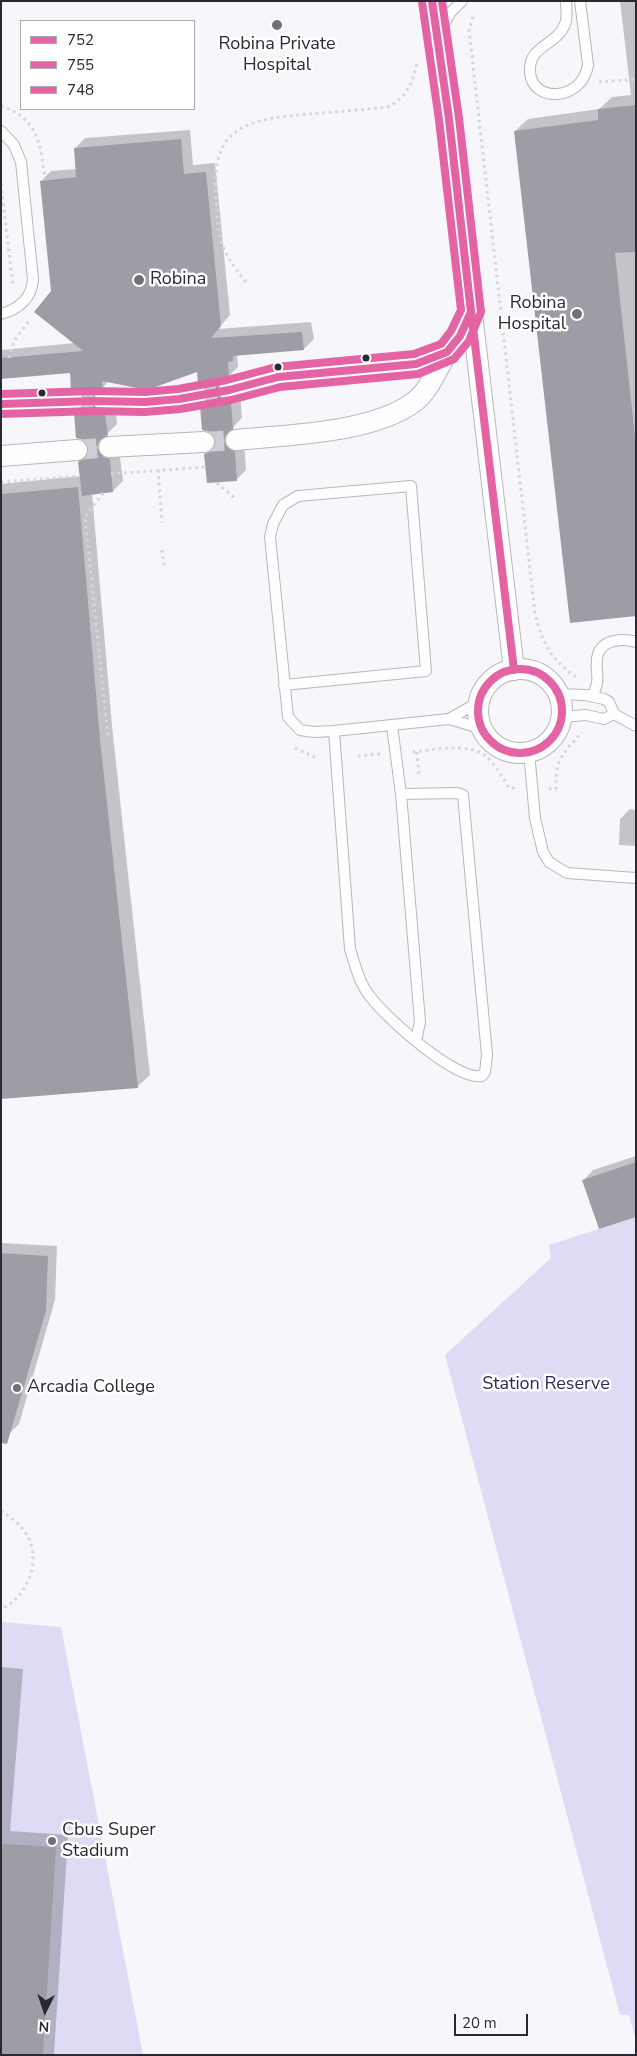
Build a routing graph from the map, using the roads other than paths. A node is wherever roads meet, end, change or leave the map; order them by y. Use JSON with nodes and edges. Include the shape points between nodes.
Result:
{"nodes":[{"id":1,"x":432,"y":1,"type":"edge"},
{"id":2,"x":462,"y":1,"type":"edge"},
{"id":3,"x":566,"y":1,"type":"edge"},
{"id":4,"x":580,"y":1,"type":"edge"},
{"id":5,"x":438,"y":37,"type":"junction"},
{"id":6,"x":1,"y":131,"type":"edge"},
{"id":7,"x":471,"y":312,"type":"junction"},
{"id":8,"x":1,"y":314,"type":"edge"},
{"id":9,"x":447,"y":352,"type":"junction"},
{"id":10,"x":229,"y":390,"type":"tunnel mouth"},
{"id":11,"x":196,"y":395,"type":"tunnel mouth"},
{"id":12,"x":73,"y":401,"type":"tunnel mouth"},
{"id":13,"x":104,"y":401,"type":"tunnel mouth"},
{"id":14,"x":1,"y":404,"type":"edge"},
{"id":15,"x":236,"y":440,"type":"tunnel mouth"},
{"id":16,"x":204,"y":442,"type":"tunnel mouth"},
{"id":17,"x":109,"y":447,"type":"tunnel mouth"},
{"id":18,"x":77,"y":450,"type":"tunnel mouth"},
{"id":19,"x":1,"y":456,"type":"edge"},
{"id":20,"x":636,"y":642,"type":"edge"},
{"id":21,"x":514,"y":670,"type":"junction"},
{"id":22,"x":284,"y":685,"type":"junction"},
{"id":23,"x":559,"y":694,"type":"junction"},
{"id":24,"x":592,"y":696,"type":"junction"},
{"id":25,"x":480,"y":702,"type":"junction"},
{"id":26,"x":614,"y":714,"type":"junction"},
{"id":27,"x":571,"y":716,"type":"junction"},
{"id":28,"x":449,"y":719,"type":"junction"},
{"id":29,"x":392,"y":726,"type":"junction"},
{"id":30,"x":636,"y":726,"type":"edge"},
{"id":31,"x":483,"y":729,"type":"junction"},
{"id":32,"x":334,"y":731,"type":"junction"},
{"id":33,"x":529,"y":752,"type":"junction"},
{"id":34,"x":401,"y":794,"type":"junction"},
{"id":35,"x":636,"y":878,"type":"edge"},
{"id":36,"x":416,"y":1041,"type":"junction"}],
"edges":[{"from":1,"to":5,"type":"street"},
{"from":2,"to":5,"type":"lane","via":[[444,21]]},
{"from":3,"to":4,"type":"lane","via":[[565,26],[558,36],[535,53],[530,63],[533,84],[553,94],[572,90],[586,75],[588,65]]},
{"from":5,"to":7,"type":"street"},
{"from":6,"to":8,"type":"lane","via":[[14,145],[21,162],[33,279],[31,292],[24,302]]},
{"from":7,"to":9,"type":"street","via":[[460,336]]},
{"from":7,"to":21,"type":"street"},
{"from":9,"to":10,"type":"street","via":[[416,364],[278,377]]},
{"from":9,"to":15,"type":"street","via":[[422,395],[390,417],[342,428]]},
{"from":11,"to":13,"type":"street","via":[[145,402]]},
{"from":12,"to":14,"type":"street"},
{"from":16,"to":17,"type":"street"},
{"from":18,"to":19,"type":"street"},
{"from":20,"to":24,"type":"lane","via":[[618,640],[601,648],[598,654],[598,687]]},
{"from":21,"to":23,"type":"street","via":[[541,674]]},
{"from":21,"to":25,"type":"street","via":[[492,680]]},
{"from":22,"to":22,"type":"lane","via":[[426,671],[411,486],[298,496],[283,505],[270,537]]},
{"from":22,"to":32,"type":"lane","via":[[288,717],[300,730]]},
{"from":23,"to":24,"type":"lane"},
{"from":23,"to":27,"type":"street","via":[[562,705]]},
{"from":24,"to":26,"type":"lane","via":[[609,702]]},
{"from":25,"to":28,"type":"lane"},
{"from":25,"to":31,"type":"street","via":[[479,716]]},
{"from":26,"to":27,"type":"lane","via":[[604,719]]},
{"from":26,"to":30,"type":"lane"},
{"from":27,"to":33,"type":"street","via":[[551,740]]},
{"from":28,"to":29,"type":"lane"},
{"from":28,"to":31,"type":"lane"},
{"from":29,"to":32,"type":"lane"},
{"from":29,"to":34,"type":"lane"},
{"from":31,"to":33,"type":"street","via":[[497,746],[507,751]]},
{"from":32,"to":36,"type":"lane","via":[[350,949],[356,971],[368,994]]},
{"from":33,"to":35,"type":"lane","via":[[537,827],[549,862],[568,873]]},
{"from":34,"to":36,"type":"lane","via":[[420,1022]]},
{"from":34,"to":36,"type":"lane","via":[[463,795],[487,1055],[485,1072],[482,1076],[468,1075]]}]}
